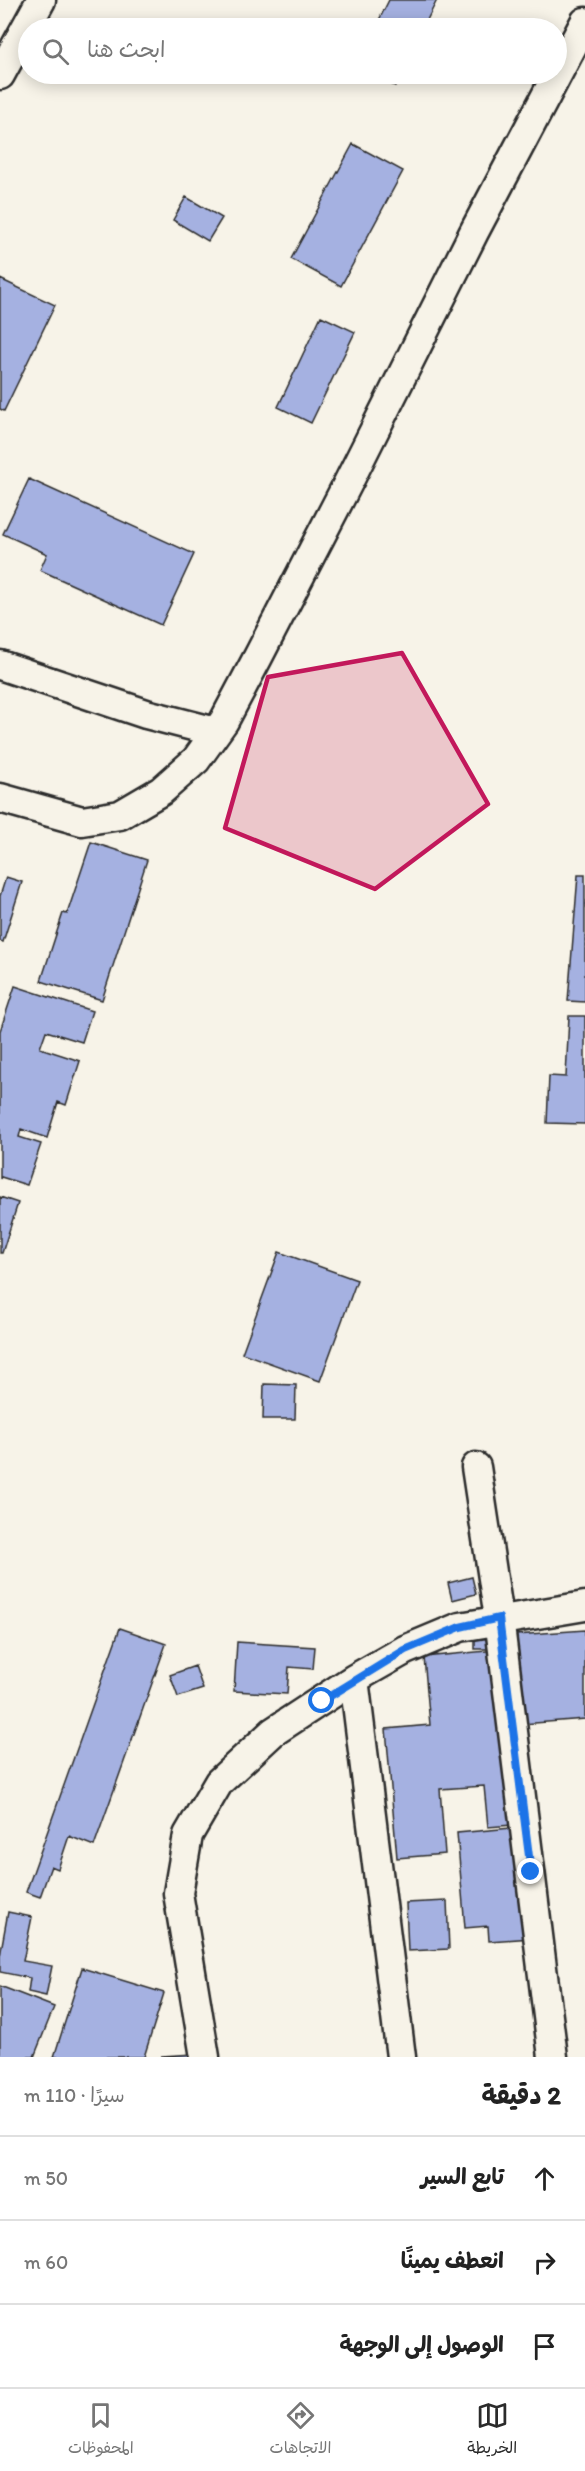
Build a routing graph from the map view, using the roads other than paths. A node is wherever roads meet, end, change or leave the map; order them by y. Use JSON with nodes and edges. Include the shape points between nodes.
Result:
{"nodes":[{"id":1,"x":41,"y":0,"type":"edge"},
{"id":2,"x":31,"y":18,"type":"edge"},
{"id":3,"x":585,"y":22,"type":"edge"},
{"id":4,"x":18,"y":42,"type":"edge"},
{"id":5,"x":567,"y":56,"type":"edge"},
{"id":6,"x":0,"y":75,"type":"edge"},
{"id":7,"x":552,"y":84,"type":"edge"},
{"id":8,"x":0,"y":665,"type":"edge"},
{"id":9,"x":216,"y":732,"type":"junction"},
{"id":10,"x":0,"y":798,"type":"edge"},
{"id":11,"x":476,"y":1467,"type":"dead end"},
{"id":12,"x":585,"y":1606,"type":"edge"},
{"id":13,"x":499,"y":1618,"type":"junction"},
{"id":14,"x":354,"y":1679,"type":"junction"},
{"id":15,"x":205,"y":2057,"type":"edge"},
{"id":16,"x":401,"y":2057,"type":"edge"},
{"id":17,"x":553,"y":2057,"type":"edge"}],
"edges":[{"from":1,"to":2,"type":"street"},
{"from":3,"to":5,"type":"street"},
{"from":4,"to":6,"type":"street"},
{"from":7,"to":9,"type":"street"},
{"from":8,"to":9,"type":"street","via":[[146,714]]},
{"from":9,"to":10,"type":"street","via":[[196,760],[161,791],[120,814],[82,821]]},
{"from":11,"to":13,"type":"street"},
{"from":12,"to":13,"type":"street"},
{"from":13,"to":14,"type":"street","via":[[460,1627],[405,1650]]},
{"from":13,"to":17,"type":"street"},
{"from":14,"to":15,"type":"street","via":[[273,1732],[219,1782],[188,1835],[178,1893]]},
{"from":14,"to":16,"type":"street"}]}
